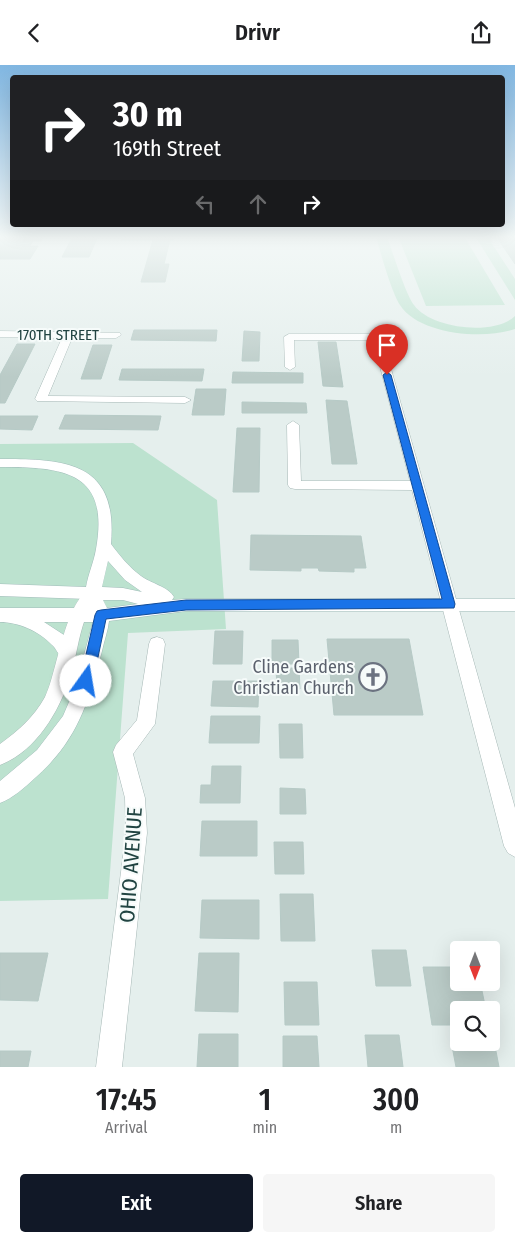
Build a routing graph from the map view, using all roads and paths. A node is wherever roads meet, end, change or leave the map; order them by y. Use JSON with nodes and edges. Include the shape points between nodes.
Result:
{"nodes":[{"id":1,"x":0,"y":335,"type":"edge"},
{"id":2,"x":68,"y":335,"type":"junction"},
{"id":3,"x":116,"y":335,"type":"dead end"},
{"id":4,"x":290,"y":367,"type":"dead end"},
{"id":5,"x":185,"y":400,"type":"dead end"},
{"id":6,"x":293,"y":425,"type":"dead end"},
{"id":7,"x":0,"y":463,"type":"edge"},
{"id":8,"x":418,"y":486,"type":"junction"},
{"id":9,"x":104,"y":545,"type":"junction"},
{"id":10,"x":0,"y":590,"type":"edge"},
{"id":11,"x":94,"y":593,"type":"junction"},
{"id":12,"x":449,"y":604,"type":"junction"},
{"id":13,"x":178,"y":605,"type":"junction"},
{"id":14,"x":515,"y":605,"type":"edge"},
{"id":15,"x":6,"y":615,"type":"edge"},
{"id":16,"x":78,"y":615,"type":"junction"},
{"id":17,"x":101,"y":615,"type":"junction"},
{"id":18,"x":157,"y":644,"type":"dead end"},
{"id":19,"x":68,"y":652,"type":"junction"},
{"id":20,"x":0,"y":756,"type":"edge"},
{"id":21,"x":0,"y":793,"type":"edge"},
{"id":22,"x":515,"y":846,"type":"edge"},
{"id":23,"x":109,"y":1067,"type":"edge"}],
"edges":[{"from":1,"to":2,"type":"street","name":"170TH STREET"},
{"from":2,"to":3,"type":"street","name":"170TH STREET"},
{"from":2,"to":5,"type":"street","via":[[41,399]]},
{"from":4,"to":8,"type":"street","via":[[289,337],[377,337]]},
{"from":6,"to":8,"type":"street","via":[[295,485]]},
{"from":7,"to":9,"type":"street","via":[[45,465],[84,477],[96,487],[102,500]]},
{"from":8,"to":12,"type":"street"},
{"from":9,"to":11,"type":"street"},
{"from":9,"to":13,"type":"street","via":[[122,570],[133,579]]},
{"from":10,"to":11,"type":"street"},
{"from":11,"to":13,"type":"street","via":[[123,594]]},
{"from":11,"to":16,"type":"street"},
{"from":11,"to":17,"type":"street"},
{"from":12,"to":13,"type":"street"},
{"from":12,"to":14,"type":"street"},
{"from":12,"to":22,"type":"street"},
{"from":13,"to":17,"type":"street"},
{"from":15,"to":16,"type":"street"},
{"from":15,"to":19,"type":"street","via":[[37,625],[55,637]]},
{"from":16,"to":17,"type":"street"},
{"from":16,"to":19,"type":"street"},
{"from":17,"to":21,"type":"street","via":[[76,711],[60,737],[21,779]]},
{"from":18,"to":23,"type":"street","name":"OHIO AVENUE","via":[[146,724],[123,752],[135,792],[138,817]]},
{"from":19,"to":20,"type":"street","via":[[52,701],[37,725]]}]}
